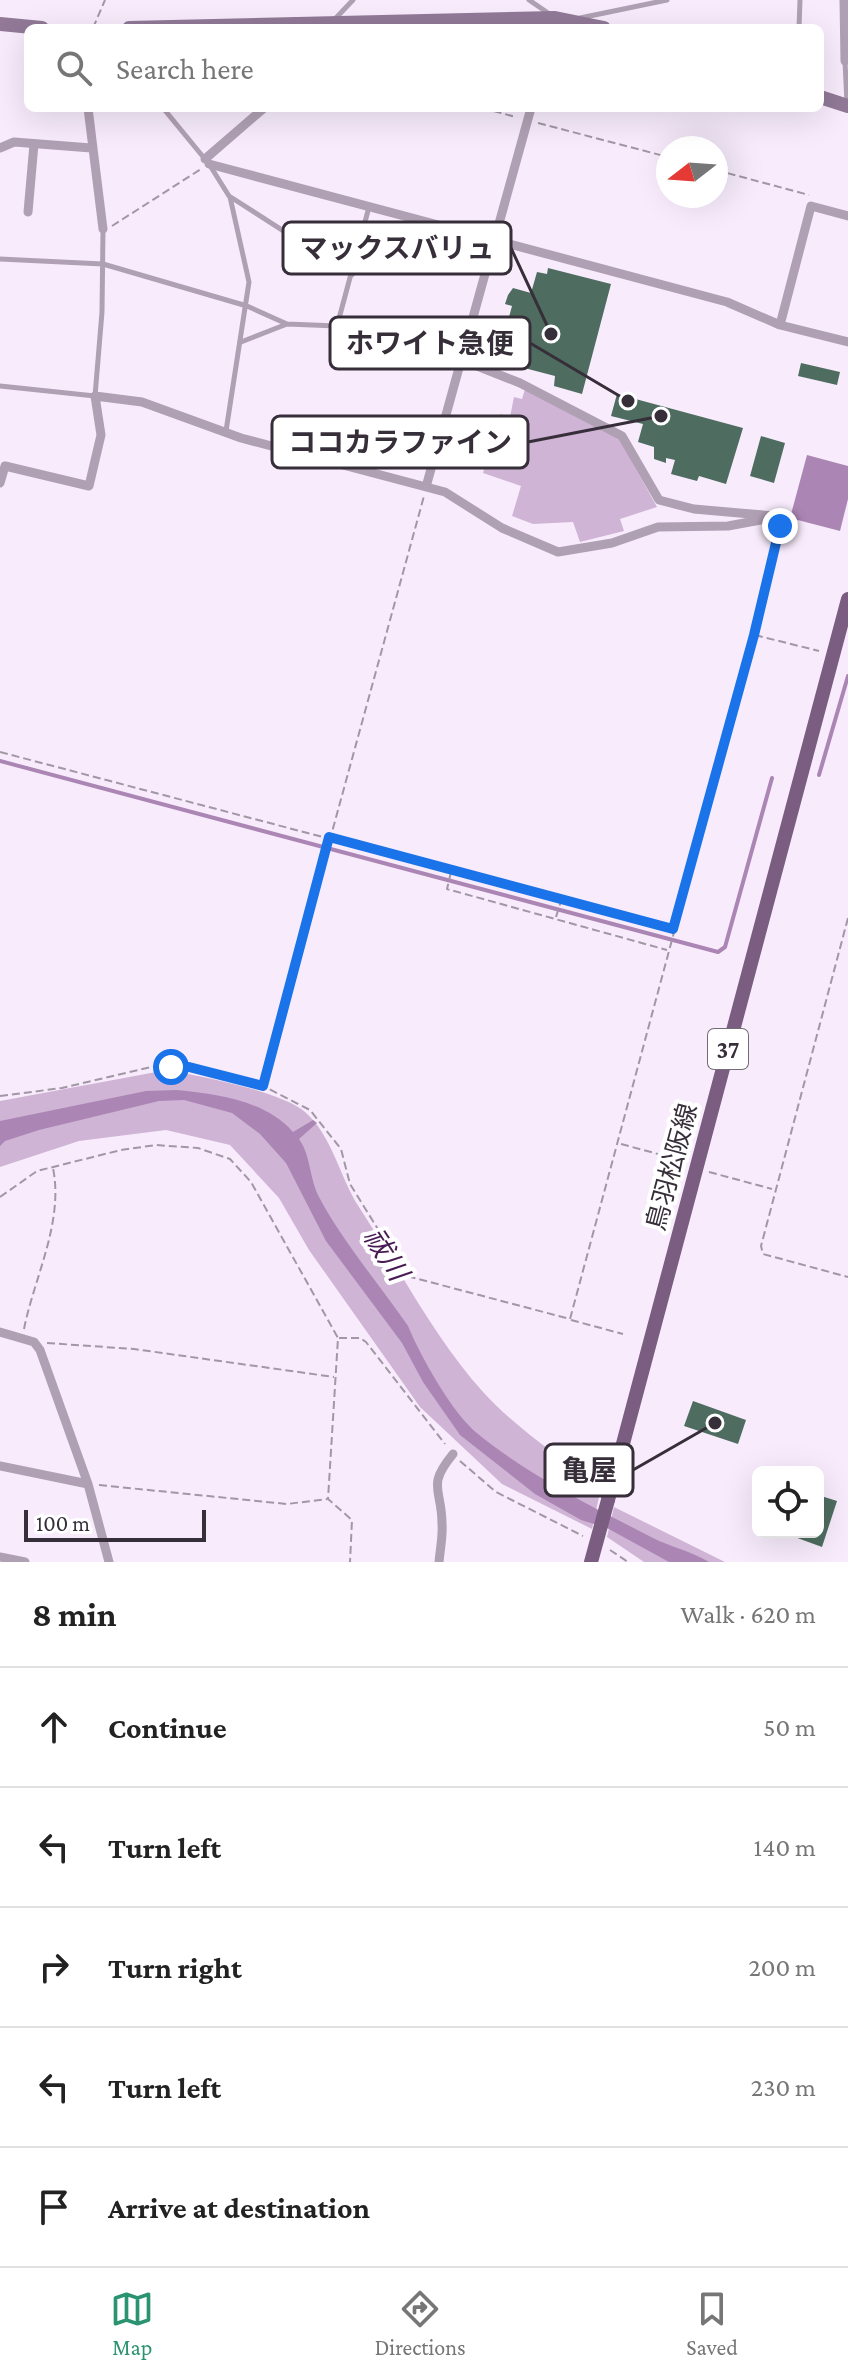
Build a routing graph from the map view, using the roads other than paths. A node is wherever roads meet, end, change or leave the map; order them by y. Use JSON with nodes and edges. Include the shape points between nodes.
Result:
{"nodes":[{"id":1,"x":353,"y":0,"type":"edge"},
{"id":2,"x":529,"y":0,"type":"edge"},
{"id":3,"x":633,"y":0,"type":"edge"},
{"id":4,"x":667,"y":0,"type":"edge"},
{"id":5,"x":800,"y":0,"type":"edge"},
{"id":6,"x":844,"y":0,"type":"edge"},
{"id":7,"x":623,"y":7,"type":"junction"},
{"id":8,"x":571,"y":20,"type":"junction"},
{"id":9,"x":553,"y":23,"type":"edge"},
{"id":10,"x":0,"y":24,"type":"edge"},
{"id":11,"x":332,"y":24,"type":"edge"},
{"id":12,"x":442,"y":24,"type":"edge"},
{"id":13,"x":588,"y":24,"type":"edge"},
{"id":14,"x":799,"y":24,"type":"edge"},
{"id":15,"x":24,"y":26,"type":"edge"},
{"id":16,"x":845,"y":61,"type":"joint"},
{"id":17,"x":824,"y":98,"type":"edge"},
{"id":18,"x":848,"y":106,"type":"edge"},
{"id":19,"x":88,"y":112,"type":"edge"},
{"id":20,"x":166,"y":112,"type":"edge"},
{"id":21,"x":260,"y":112,"type":"edge"},
{"id":22,"x":530,"y":112,"type":"edge"},
{"id":23,"x":34,"y":144,"type":"junction"},
{"id":24,"x":0,"y":148,"type":"edge"},
{"id":25,"x":91,"y":148,"type":"junction"},
{"id":26,"x":207,"y":161,"type":"junction"},
{"id":27,"x":229,"y":196,"type":"junction"},
{"id":28,"x":369,"y":206,"type":"junction"},
{"id":29,"x":28,"y":212,"type":"dead end"},
{"id":30,"x":848,"y":216,"type":"edge"},
{"id":31,"x":103,"y":229,"type":"joint"},
{"id":32,"x":495,"y":240,"type":"junction"},
{"id":33,"x":0,"y":259,"type":"edge"},
{"id":34,"x":103,"y":264,"type":"junction"},
{"id":35,"x":352,"y":275,"type":"junction"},
{"id":36,"x":247,"y":306,"type":"junction"},
{"id":37,"x":287,"y":324,"type":"junction"},
{"id":38,"x":780,"y":325,"type":"junction"},
{"id":39,"x":337,"y":326,"type":"junction"},
{"id":40,"x":241,"y":342,"type":"junction"},
{"id":41,"x":848,"y":342,"type":"edge"},
{"id":42,"x":462,"y":360,"type":"junction"},
{"id":43,"x":0,"y":386,"type":"edge"},
{"id":44,"x":95,"y":396,"type":"junction"},
{"id":45,"x":226,"y":432,"type":"junction"},
{"id":46,"x":0,"y":483,"type":"edge"},
{"id":47,"x":426,"y":487,"type":"junction"},
{"id":48,"x":848,"y":599,"type":"edge"},
{"id":49,"x":0,"y":1332,"type":"edge"},
{"id":50,"x":453,"y":1454,"type":"road end"},
{"id":51,"x":0,"y":1466,"type":"edge"},
{"id":52,"x":88,"y":1484,"type":"junction"},
{"id":53,"x":0,"y":1557,"type":"edge"},
{"id":54,"x":25,"y":1562,"type":"edge"},
{"id":55,"x":109,"y":1562,"type":"edge"},
{"id":56,"x":439,"y":1562,"type":"edge"},
{"id":57,"x":591,"y":1562,"type":"edge"}],
"edges":[{"from":1,"to":11,"type":"lane"},
{"from":2,"to":9,"type":"lane"},
{"from":3,"to":7,"type":"lane"},
{"from":4,"to":7,"type":"lane"},
{"from":5,"to":14,"type":"lane"},
{"from":6,"to":16,"type":"street"},
{"from":7,"to":8,"type":"lane"},
{"from":8,"to":9,"type":"main road"},
{"from":8,"to":13,"type":"main road"},
{"from":9,"to":12,"type":"main road"},
{"from":10,"to":15,"type":"main road"},
{"from":16,"to":18,"type":"lane"},
{"from":17,"to":18,"type":"main road"},
{"from":19,"to":25,"type":"street"},
{"from":20,"to":26,"type":"lane"},
{"from":21,"to":26,"type":"street"},
{"from":22,"to":32,"type":"street"},
{"from":23,"to":24,"type":"street","via":[[14,142]]},
{"from":23,"to":25,"type":"street"},
{"from":23,"to":29,"type":"street"},
{"from":25,"to":31,"type":"street"},
{"from":26,"to":27,"type":"lane"},
{"from":26,"to":28,"type":"street"},
{"from":27,"to":35,"type":"lane"},
{"from":27,"to":36,"type":"lane","via":[[249,282]]},
{"from":28,"to":32,"type":"street"},
{"from":28,"to":35,"type":"lane"},
{"from":30,"to":38,"type":"street","via":[[811,206]]},
{"from":31,"to":34,"type":"lane"},
{"from":32,"to":38,"type":"street","via":[[727,302]]},
{"from":32,"to":42,"type":"street"},
{"from":33,"to":34,"type":"lane"},
{"from":34,"to":36,"type":"lane"},
{"from":34,"to":44,"type":"lane"},
{"from":35,"to":39,"type":"lane"},
{"from":36,"to":37,"type":"lane"},
{"from":36,"to":40,"type":"lane"},
{"from":37,"to":39,"type":"lane"},
{"from":37,"to":40,"type":"lane"},
{"from":38,"to":41,"type":"street"},
{"from":39,"to":42,"type":"lane"},
{"from":40,"to":45,"type":"lane"},
{"from":42,"to":47,"type":"street"},
{"from":42,"to":47,"type":"street","via":[[520,383],[622,436],[659,500],[777,517],[728,526],[658,527],[612,543],[558,552]]},
{"from":43,"to":44,"type":"lane"},
{"from":44,"to":45,"type":"street","via":[[142,402]]},
{"from":44,"to":46,"type":"street","via":[[101,435],[89,486],[5,466]]},
{"from":45,"to":47,"type":"street"},
{"from":48,"to":57,"type":"main road","name":"鳥羽松阪線","number":"37","bridge":true},
{"from":49,"to":52,"type":"street","via":[[32,1341]]},
{"from":50,"to":56,"type":"street","via":[[434,1484],[443,1522]]},
{"from":51,"to":52,"type":"street"},
{"from":52,"to":55,"type":"street"},
{"from":53,"to":54,"type":"street"}]}
